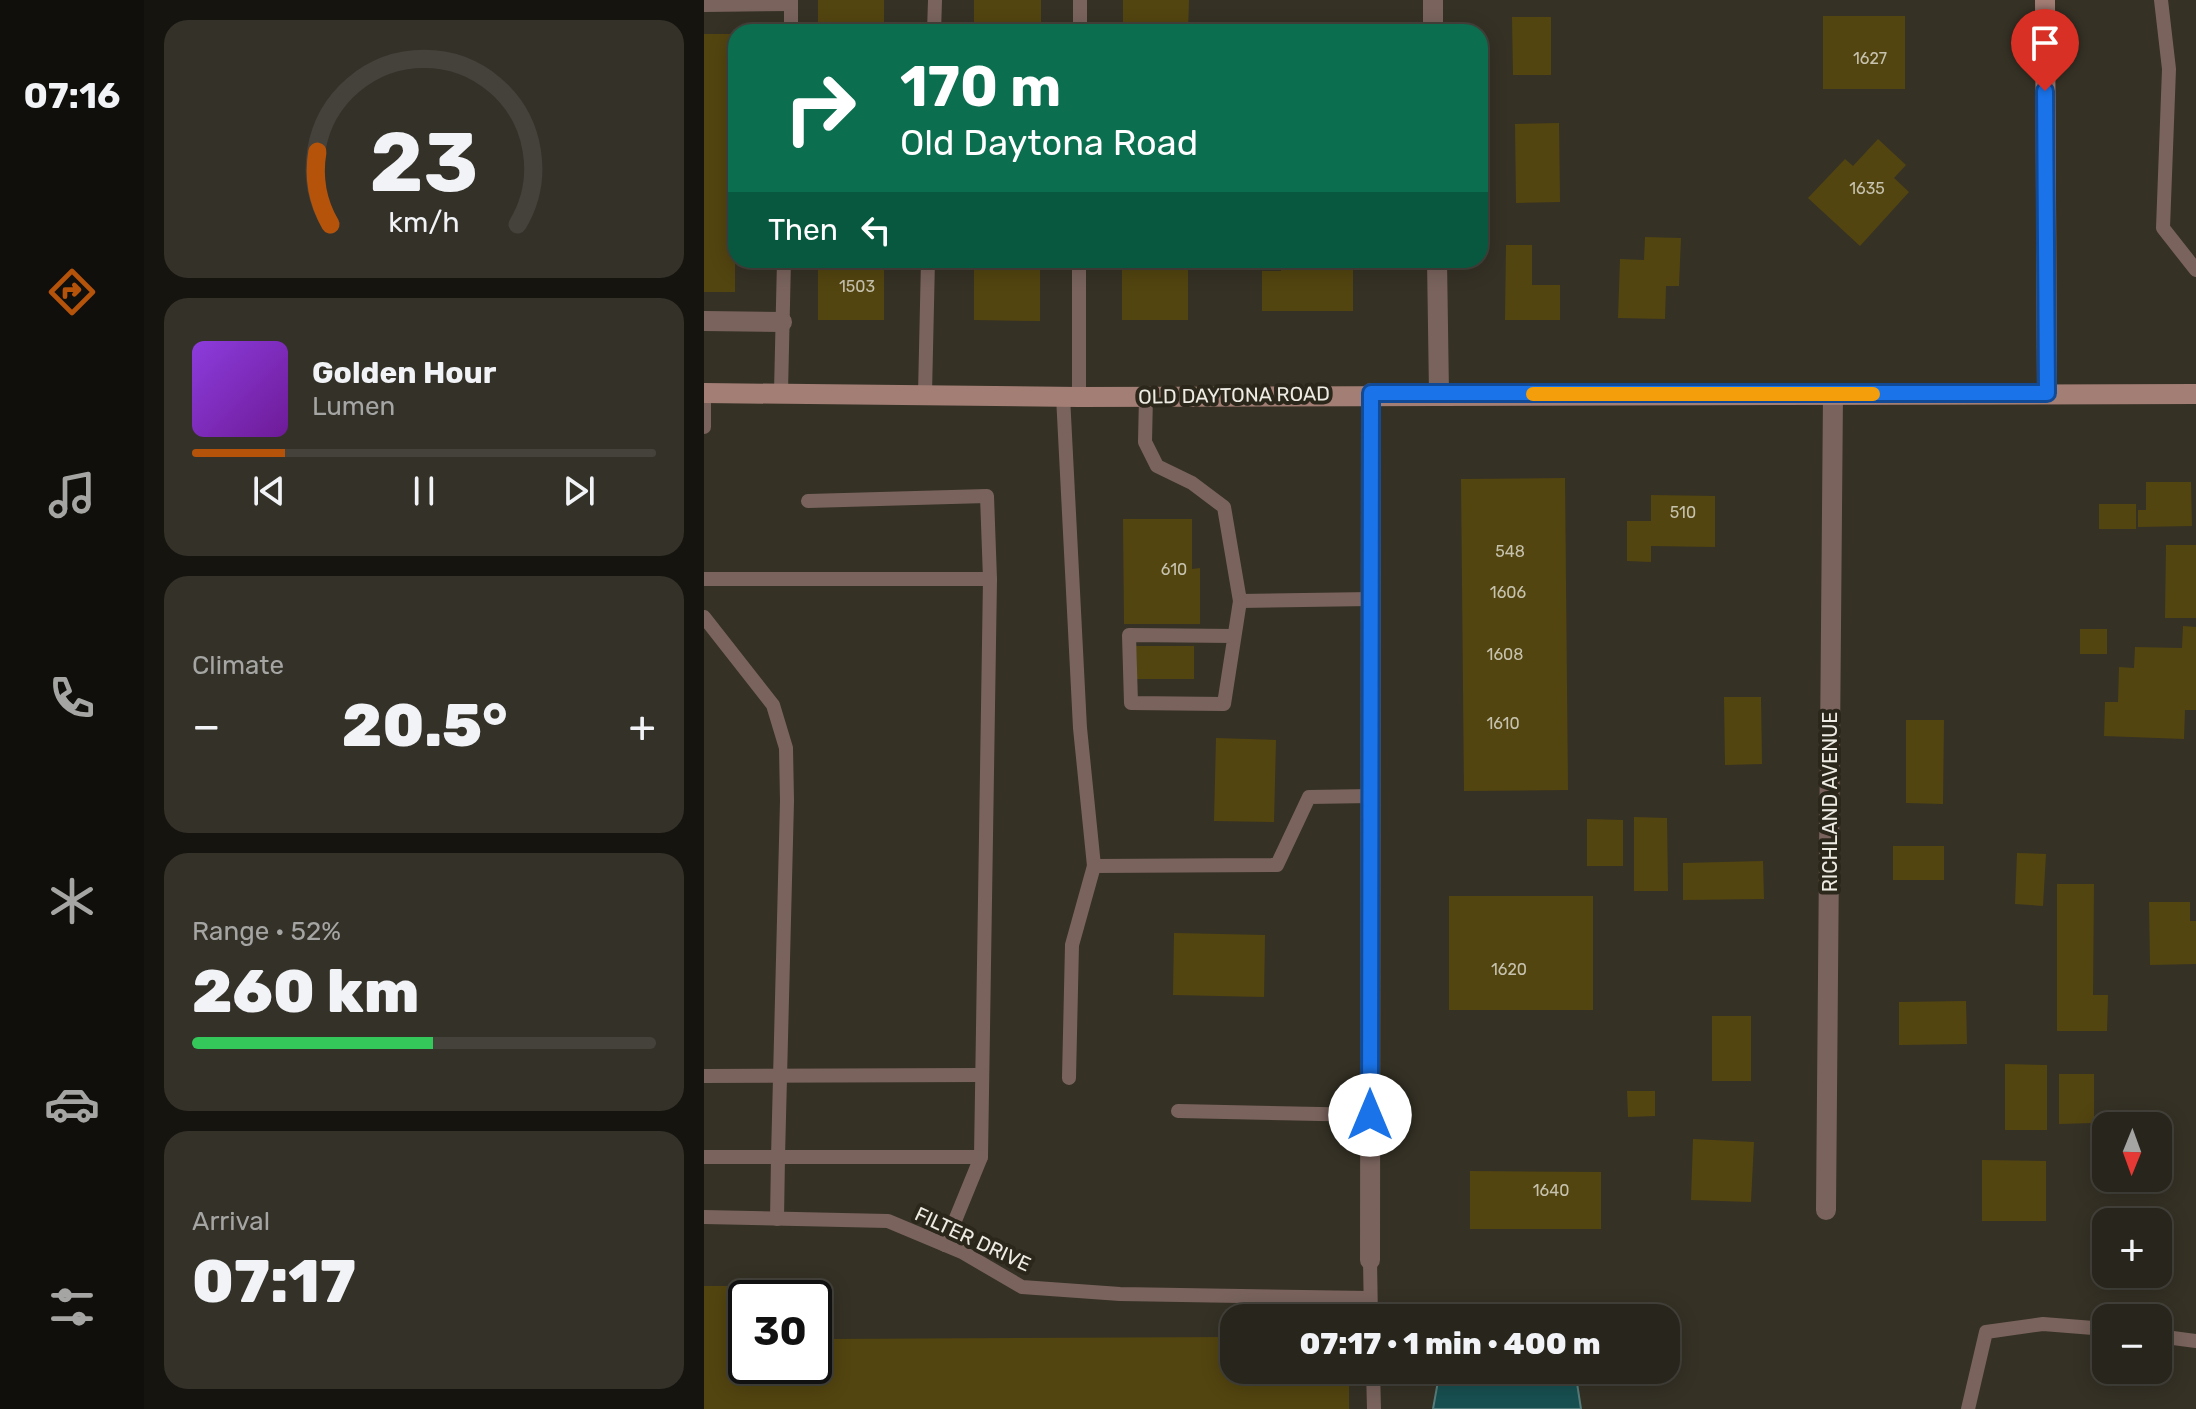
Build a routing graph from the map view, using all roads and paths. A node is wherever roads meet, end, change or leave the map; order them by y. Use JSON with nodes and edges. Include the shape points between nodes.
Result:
{"nodes":[{"id":1,"x":935,"y":0,"type":"edge"},
{"id":2,"x":1080,"y":0,"type":"edge"},
{"id":3,"x":1433,"y":0,"type":"edge"},
{"id":4,"x":2045,"y":0,"type":"edge"},
{"id":5,"x":2161,"y":0,"type":"edge"},
{"id":6,"x":791,"y":2,"type":"edge"},
{"id":7,"x":704,"y":5,"type":"edge"},
{"id":8,"x":791,"y":24,"type":"edge"},
{"id":9,"x":934,"y":24,"type":"edge"},
{"id":10,"x":1080,"y":24,"type":"edge"},
{"id":11,"x":1433,"y":24,"type":"edge"},
{"id":12,"x":784,"y":268,"type":"edge"},
{"id":13,"x":928,"y":268,"type":"edge"},
{"id":14,"x":1079,"y":268,"type":"edge"},
{"id":15,"x":1437,"y":268,"type":"edge"},
{"id":16,"x":2196,"y":270,"type":"edge"},
{"id":17,"x":704,"y":321,"type":"edge"},
{"id":18,"x":782,"y":322,"type":"junction"},
{"id":19,"x":781,"y":392,"type":"junction"},
{"id":20,"x":704,"y":393,"type":"edge"},
{"id":21,"x":1371,"y":393,"type":"junction"},
{"id":22,"x":2047,"y":393,"type":"junction"},
{"id":23,"x":925,"y":394,"type":"junction"},
{"id":24,"x":1439,"y":394,"type":"junction"},
{"id":25,"x":1833,"y":394,"type":"junction"},
{"id":26,"x":2196,"y":394,"type":"edge"},
{"id":27,"x":1071,"y":396,"type":"junction"},
{"id":28,"x":1146,"y":396,"type":"junction"},
{"id":29,"x":704,"y":427,"type":"edge"},
{"id":30,"x":808,"y":501,"type":"dead end"},
{"id":31,"x":704,"y":579,"type":"edge"},
{"id":32,"x":990,"y":579,"type":"junction"},
{"id":33,"x":1371,"y":599,"type":"junction"},
{"id":34,"x":1240,"y":601,"type":"junction"},
{"id":35,"x":704,"y":617,"type":"edge"},
{"id":36,"x":1234,"y":636,"type":"junction"},
{"id":37,"x":1371,"y":796,"type":"junction"},
{"id":38,"x":1094,"y":866,"type":"junction"},
{"id":39,"x":982,"y":1075,"type":"junction"},
{"id":40,"x":704,"y":1076,"type":"edge"},
{"id":41,"x":780,"y":1077,"type":"junction"},
{"id":42,"x":1069,"y":1078,"type":"dead end"},
{"id":43,"x":1178,"y":1111,"type":"dead end"},
{"id":44,"x":1370,"y":1115,"type":"junction"},
{"id":45,"x":704,"y":1157,"type":"edge"},
{"id":46,"x":778,"y":1157,"type":"junction"},
{"id":47,"x":981,"y":1157,"type":"junction"},
{"id":48,"x":1826,"y":1210,"type":"dead end"},
{"id":49,"x":704,"y":1217,"type":"edge"},
{"id":50,"x":777,"y":1219,"type":"junction"},
{"id":51,"x":945,"y":1245,"type":"junction"},
{"id":52,"x":1370,"y":1260,"type":"joint"},
{"id":53,"x":1370,"y":1298,"type":"junction"},
{"id":54,"x":1370,"y":1304,"type":"edge"},
{"id":55,"x":2092,"y":1328,"type":"edge"},
{"id":56,"x":2172,"y":1338,"type":"edge"},
{"id":57,"x":2196,"y":1341,"type":"edge"},
{"id":58,"x":1373,"y":1384,"type":"edge"},
{"id":59,"x":1374,"y":1409,"type":"edge"},
{"id":60,"x":1968,"y":1409,"type":"edge"}],
"edges":[{"from":1,"to":9,"type":"lane"},
{"from":2,"to":10,"type":"lane"},
{"from":3,"to":11,"type":"street"},
{"from":4,"to":22,"type":"street"},
{"from":5,"to":16,"type":"lane","via":[[2169,69],[2163,228]]},
{"from":6,"to":7,"type":"lane"},
{"from":6,"to":8,"type":"lane"},
{"from":12,"to":18,"type":"lane"},
{"from":13,"to":23,"type":"lane"},
{"from":14,"to":27,"type":"lane"},
{"from":15,"to":24,"type":"street"},
{"from":17,"to":18,"type":"street"},
{"from":18,"to":19,"type":"lane"},
{"from":19,"to":20,"type":"street","name":"OLD DAYTONA ROAD"},
{"from":19,"to":23,"type":"street","name":"OLD DAYTONA ROAD"},
{"from":20,"to":29,"type":"lane"},
{"from":21,"to":24,"type":"street","name":"OLD DAYTONA ROAD"},
{"from":21,"to":28,"type":"street","name":"OLD DAYTONA ROAD"},
{"from":21,"to":33,"type":"street"},
{"from":22,"to":25,"type":"street","name":"OLD DAYTONA ROAD"},
{"from":22,"to":26,"type":"street","name":"OLD DAYTONA ROAD"},
{"from":23,"to":27,"type":"street","name":"OLD DAYTONA ROAD"},
{"from":24,"to":25,"type":"street","name":"OLD DAYTONA ROAD"},
{"from":25,"to":48,"type":"street","name":"RICHLAND AVENUE"},
{"from":27,"to":28,"type":"street","name":"OLD DAYTONA ROAD"},
{"from":27,"to":38,"type":"lane","via":[[1080,728]]},
{"from":28,"to":34,"type":"lane","via":[[1145,442],[1157,466],[1224,507]]},
{"from":30,"to":32,"type":"lane","via":[[987,496]]},
{"from":31,"to":32,"type":"lane"},
{"from":32,"to":39,"type":"lane"},
{"from":33,"to":34,"type":"lane"},
{"from":33,"to":37,"type":"street"},
{"from":34,"to":36,"type":"lane"},
{"from":35,"to":41,"type":"lane","via":[[773,705],[786,748]]},
{"from":36,"to":36,"type":"lane","via":[[1224,704],[1131,703],[1129,635]]},
{"from":37,"to":38,"type":"lane","via":[[1309,797],[1277,865]]},
{"from":37,"to":44,"type":"street"},
{"from":38,"to":42,"type":"lane","via":[[1072,945]]},
{"from":39,"to":41,"type":"lane"},
{"from":39,"to":47,"type":"lane"},
{"from":40,"to":41,"type":"lane"},
{"from":41,"to":46,"type":"lane"},
{"from":43,"to":44,"type":"lane"},
{"from":44,"to":52,"type":"street"},
{"from":45,"to":46,"type":"lane"},
{"from":46,"to":47,"type":"lane"},
{"from":46,"to":50,"type":"lane"},
{"from":47,"to":51,"type":"lane"},
{"from":49,"to":50,"type":"lane","name":"FILTER DRIVE"},
{"from":50,"to":51,"type":"lane","name":"FILTER DRIVE","via":[[888,1221]]},
{"from":51,"to":53,"type":"lane","name":"FILTER DRIVE","via":[[1022,1287]]},
{"from":52,"to":53,"type":"lane"},
{"from":53,"to":54,"type":"lane"},
{"from":55,"to":60,"type":"lane","via":[[2043,1324],[1986,1332]]},
{"from":56,"to":57,"type":"lane"},
{"from":58,"to":59,"type":"lane"}]}
